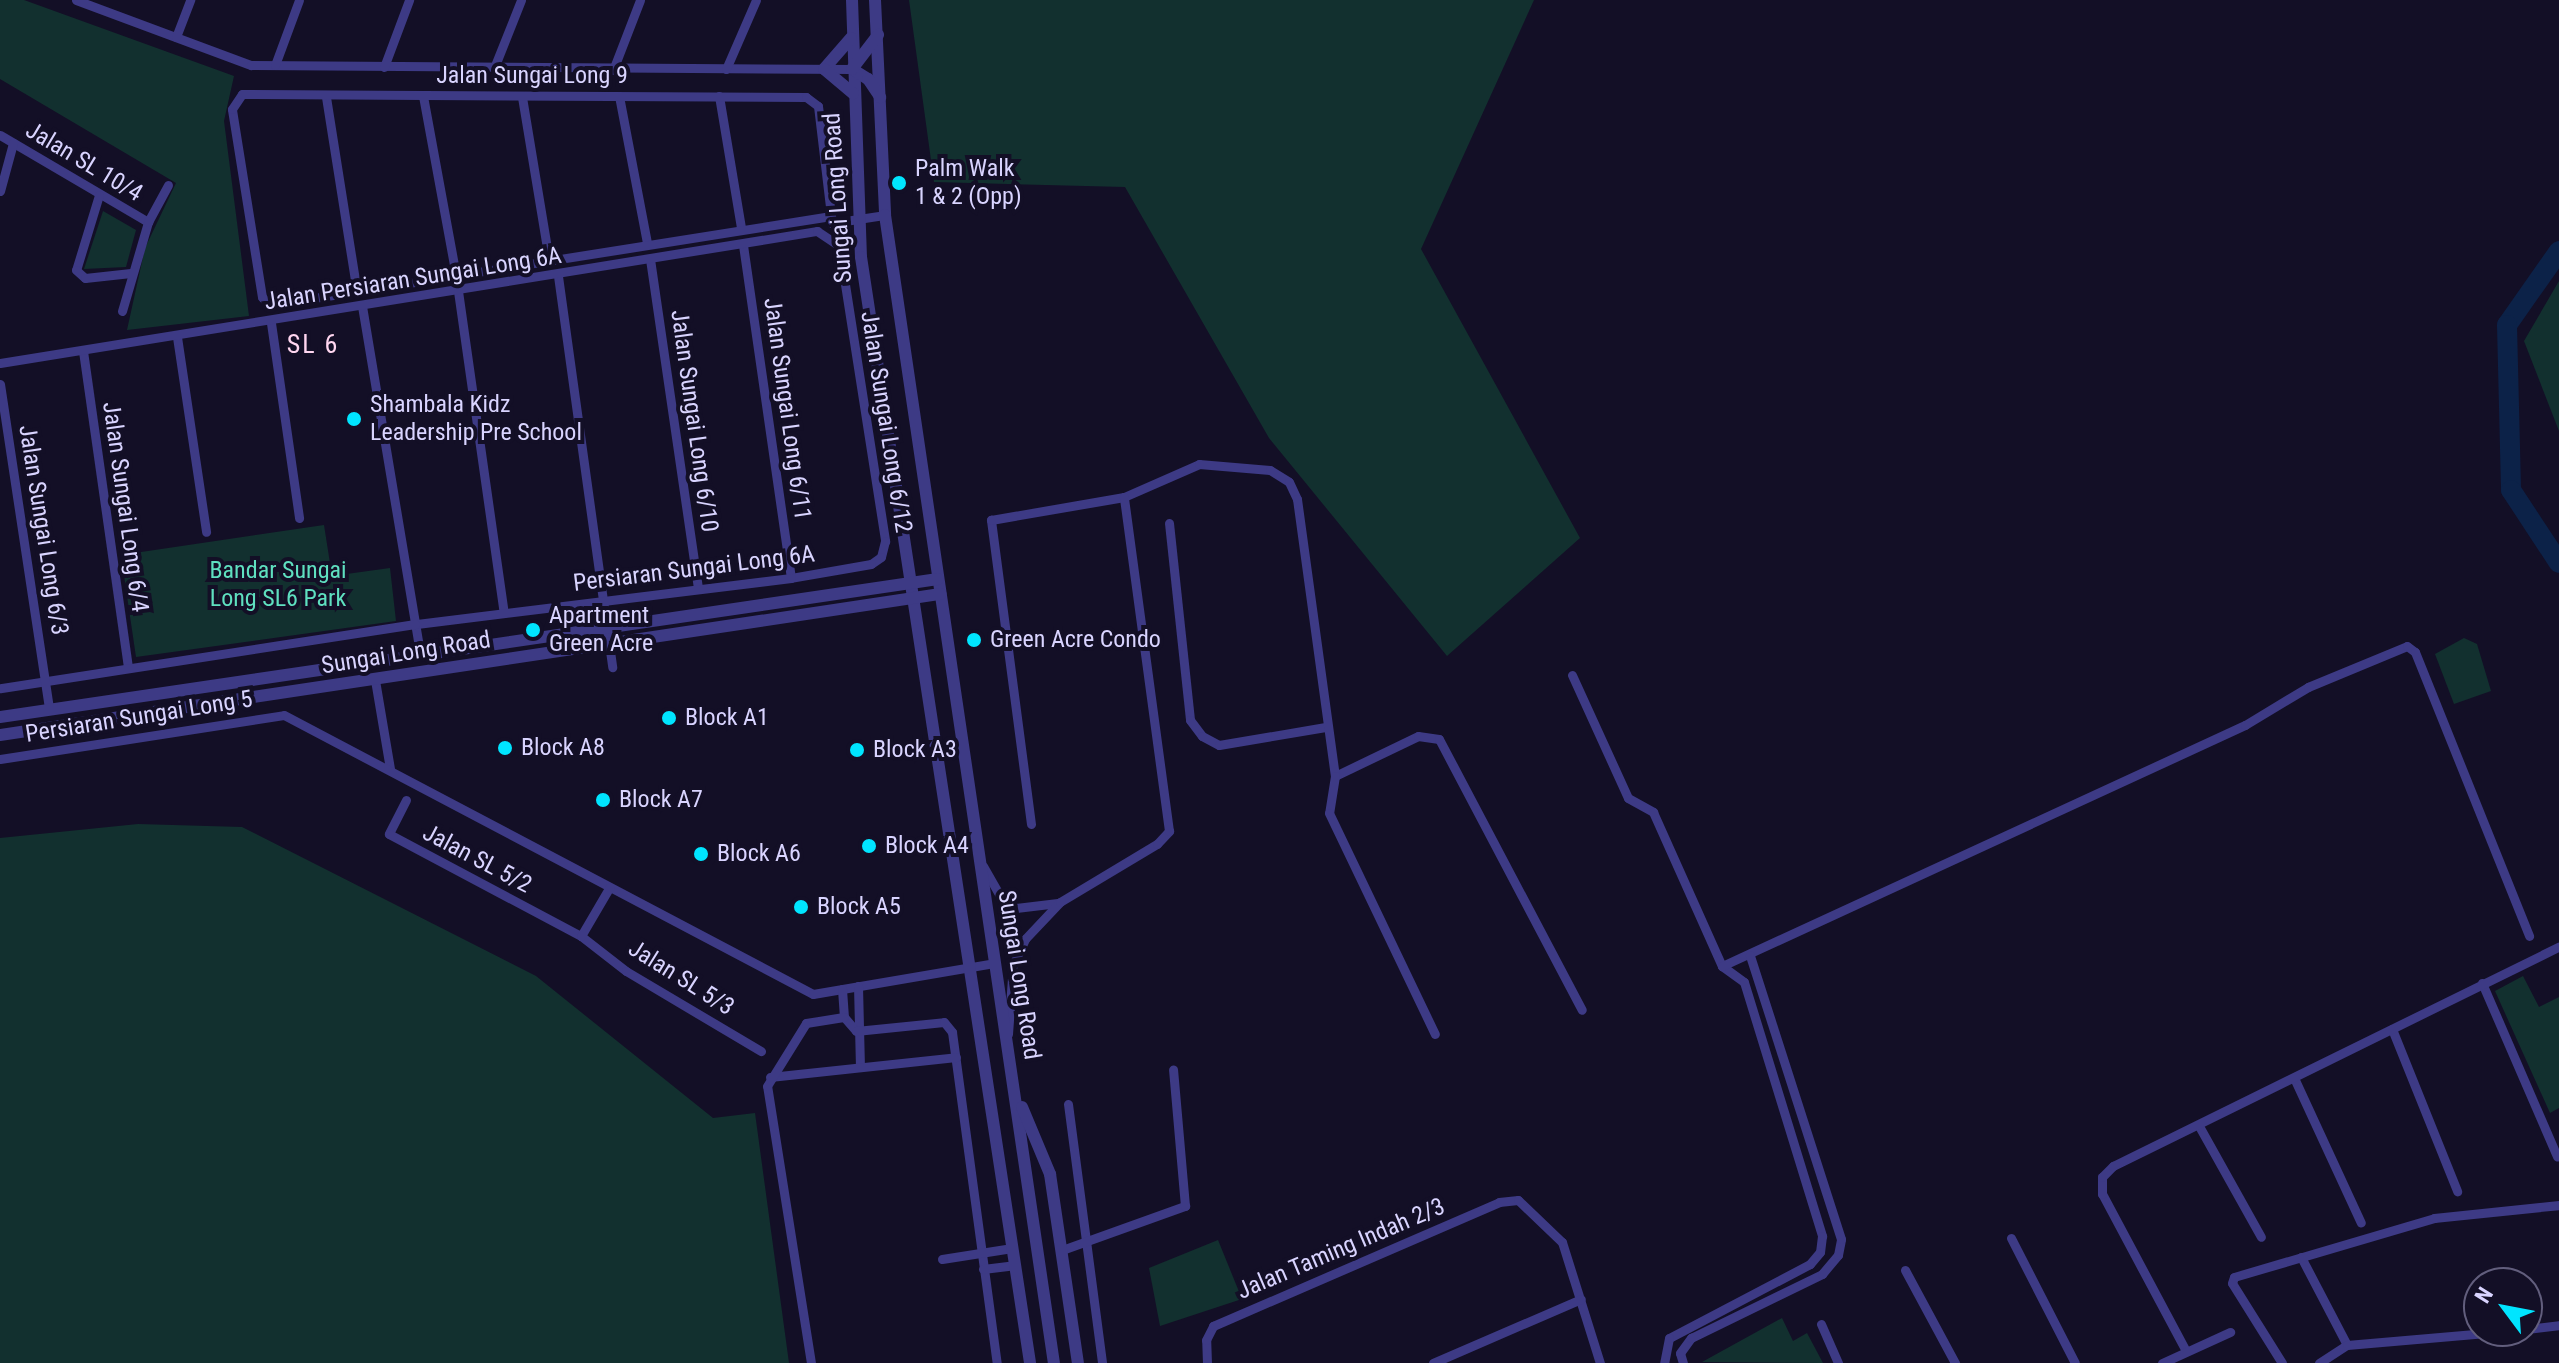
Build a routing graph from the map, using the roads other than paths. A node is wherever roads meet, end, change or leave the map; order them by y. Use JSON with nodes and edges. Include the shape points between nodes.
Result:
{"nodes":[{"id":1,"x":79,"y":0,"type":"edge"},
{"id":2,"x":190,"y":0,"type":"edge"},
{"id":3,"x":299,"y":0,"type":"edge"},
{"id":4,"x":409,"y":0,"type":"edge"},
{"id":5,"x":521,"y":0,"type":"edge"},
{"id":6,"x":640,"y":0,"type":"edge"},
{"id":7,"x":756,"y":0,"type":"edge"},
{"id":8,"x":852,"y":0,"type":"edge"},
{"id":9,"x":875,"y":0,"type":"edge"},
{"id":10,"x":878,"y":35,"type":"junction"},
{"id":11,"x":176,"y":37,"type":"junction"},
{"id":12,"x":851,"y":38,"type":"junction"},
{"id":13,"x":275,"y":65,"type":"junction"},
{"id":14,"x":384,"y":67,"type":"junction"},
{"id":15,"x":494,"y":68,"type":"junction"},
{"id":16,"x":726,"y":69,"type":"junction"},
{"id":17,"x":824,"y":69,"type":"junction"},
{"id":18,"x":852,"y":69,"type":"junction"},
{"id":19,"x":613,"y":70,"type":"junction"},
{"id":20,"x":853,"y":93,"type":"junction"},
{"id":21,"x":423,"y":96,"type":"junction"},
{"id":22,"x":619,"y":96,"type":"junction"},
{"id":23,"x":719,"y":96,"type":"junction"},
{"id":24,"x":326,"y":97,"type":"junction"},
{"id":25,"x":522,"y":97,"type":"junction"},
{"id":26,"x":882,"y":100,"type":"junction"},
{"id":27,"x":0,"y":135,"type":"edge"},
{"id":28,"x":13,"y":143,"type":"junction"},
{"id":29,"x":168,"y":185,"type":"dead end"},
{"id":30,"x":0,"y":191,"type":"edge"},
{"id":31,"x":99,"y":195,"type":"junction"},
{"id":32,"x":885,"y":215,"type":"junction"},
{"id":33,"x":831,"y":216,"type":"junction"},
{"id":34,"x":857,"y":218,"type":"junction"},
{"id":35,"x":148,"y":222,"type":"junction"},
{"id":36,"x":741,"y":228,"type":"junction"},
{"id":37,"x":830,"y":236,"type":"joint"},
{"id":38,"x":647,"y":243,"type":"junction"},
{"id":39,"x":743,"y":245,"type":"junction"},
{"id":40,"x":650,"y":259,"type":"junction"},
{"id":41,"x":549,"y":260,"type":"junction"},
{"id":42,"x":131,"y":273,"type":"junction"},
{"id":43,"x":456,"y":276,"type":"junction"},
{"id":44,"x":558,"y":276,"type":"junction"},
{"id":45,"x":458,"y":291,"type":"junction"},
{"id":46,"x":357,"y":292,"type":"junction"},
{"id":47,"x":362,"y":306,"type":"junction"},
{"id":48,"x":122,"y":311,"type":"dead end"},
{"id":49,"x":271,"y":323,"type":"junction"},
{"id":50,"x":177,"y":337,"type":"junction"},
{"id":51,"x":83,"y":351,"type":"junction"},
{"id":52,"x":0,"y":363,"type":"edge"},
{"id":53,"x":0,"y":384,"type":"edge"},
{"id":54,"x":925,"y":492,"type":"junction"},
{"id":55,"x":899,"y":496,"type":"junction"},
{"id":56,"x":1124,"y":497,"type":"junction"},
{"id":57,"x":299,"y":518,"type":"dead end"},
{"id":58,"x":1169,"y":523,"type":"dead end"},
{"id":59,"x":206,"y":532,"type":"dead end"},
{"id":60,"x":871,"y":564,"type":"joint"},
{"id":61,"x":791,"y":578,"type":"junction"},
{"id":62,"x":938,"y":579,"type":"junction"},
{"id":63,"x":910,"y":582,"type":"junction"},
{"id":64,"x":698,"y":589,"type":"junction"},
{"id":65,"x":940,"y":594,"type":"junction"},
{"id":66,"x":912,"y":598,"type":"junction"},
{"id":67,"x":603,"y":601,"type":"junction"},
{"id":68,"x":504,"y":613,"type":"junction"},
{"id":69,"x":415,"y":624,"type":"junction"},
{"id":70,"x":604,"y":626,"type":"junction"},
{"id":71,"x":608,"y":645,"type":"junction"},
{"id":72,"x":420,"y":654,"type":"junction"},
{"id":73,"x":612,"y":667,"type":"dead end"},
{"id":74,"x":128,"y":668,"type":"junction"},
{"id":75,"x":1572,"y":675,"type":"dead end"},
{"id":76,"x":375,"y":680,"type":"junction"},
{"id":77,"x":45,"y":682,"type":"junction"},
{"id":78,"x":0,"y":688,"type":"edge"},
{"id":79,"x":49,"y":709,"type":"junction"},
{"id":80,"x":0,"y":717,"type":"edge"},
{"id":81,"x":1325,"y":727,"type":"junction"},
{"id":82,"x":0,"y":735,"type":"edge"},
{"id":83,"x":0,"y":759,"type":"edge"},
{"id":84,"x":390,"y":769,"type":"junction"},
{"id":85,"x":1335,"y":776,"type":"junction"},
{"id":86,"x":406,"y":800,"type":"dead end"},
{"id":87,"x":1031,"y":824,"type":"dead end"},
{"id":88,"x":980,"y":860,"type":"junction"},
{"id":89,"x":609,"y":888,"type":"junction"},
{"id":90,"x":1060,"y":902,"type":"junction"},
{"id":91,"x":581,"y":936,"type":"junction"},
{"id":92,"x":2529,"y":936,"type":"dead end"},
{"id":93,"x":2559,"y":947,"type":"edge"},
{"id":94,"x":1750,"y":955,"type":"junction"},
{"id":95,"x":995,"y":963,"type":"junction"},
{"id":96,"x":1722,"y":966,"type":"junction"},
{"id":97,"x":970,"y":967,"type":"junction"},
{"id":98,"x":2482,"y":983,"type":"junction"},
{"id":99,"x":858,"y":986,"type":"junction"},
{"id":100,"x":842,"y":989,"type":"junction"},
{"id":101,"x":1582,"y":1010,"type":"dead end"},
{"id":102,"x":844,"y":1017,"type":"junction"},
{"id":103,"x":2392,"y":1029,"type":"junction"},
{"id":104,"x":856,"y":1031,"type":"junction"},
{"id":105,"x":1435,"y":1034,"type":"dead end"},
{"id":106,"x":1007,"y":1044,"type":"junction"},
{"id":107,"x":761,"y":1051,"type":"dead end"},
{"id":108,"x":956,"y":1057,"type":"junction"},
{"id":109,"x":860,"y":1066,"type":"junction"},
{"id":110,"x":1173,"y":1070,"type":"dead end"},
{"id":111,"x":770,"y":1077,"type":"junction"},
{"id":112,"x":2295,"y":1080,"type":"junction"},
{"id":113,"x":1015,"y":1089,"type":"junction"},
{"id":114,"x":1068,"y":1104,"type":"dead end"},
{"id":115,"x":2199,"y":1126,"type":"junction"},
{"id":116,"x":2557,"y":1156,"type":"edge"},
{"id":117,"x":2457,"y":1191,"type":"dead end"},
{"id":118,"x":2559,"y":1205,"type":"edge"},
{"id":119,"x":2361,"y":1223,"type":"dead end"},
{"id":120,"x":2261,"y":1237,"type":"dead end"},
{"id":121,"x":2011,"y":1238,"type":"dead end"},
{"id":122,"x":1084,"y":1243,"type":"junction"},
{"id":123,"x":1012,"y":1248,"type":"junction"},
{"id":124,"x":1062,"y":1250,"type":"junction"},
{"id":125,"x":980,"y":1252,"type":"junction"},
{"id":126,"x":2301,"y":1257,"type":"junction"},
{"id":127,"x":942,"y":1259,"type":"dead end"},
{"id":128,"x":1014,"y":1265,"type":"junction"},
{"id":129,"x":983,"y":1269,"type":"junction"},
{"id":130,"x":1905,"y":1270,"type":"dead end"},
{"id":131,"x":1581,"y":1299,"type":"junction"},
{"id":132,"x":1821,"y":1324,"type":"dead end"},
{"id":133,"x":2230,"y":1332,"type":"dead end"},
{"id":134,"x":2463,"y":1335,"type":"edge"},
{"id":135,"x":2347,"y":1345,"type":"junction"},
{"id":136,"x":2186,"y":1351,"type":"junction"},
{"id":137,"x":1665,"y":1362,"type":"edge"},
{"id":138,"x":811,"y":1363,"type":"edge"},
{"id":139,"x":997,"y":1363,"type":"edge"},
{"id":140,"x":1030,"y":1363,"type":"edge"},
{"id":141,"x":1054,"y":1363,"type":"edge"},
{"id":142,"x":1078,"y":1363,"type":"edge"},
{"id":143,"x":1102,"y":1363,"type":"edge"},
{"id":144,"x":1207,"y":1363,"type":"edge"},
{"id":145,"x":1433,"y":1363,"type":"edge"},
{"id":146,"x":1600,"y":1363,"type":"edge"},
{"id":147,"x":1683,"y":1363,"type":"edge"},
{"id":148,"x":1838,"y":1363,"type":"edge"},
{"id":149,"x":1955,"y":1363,"type":"edge"},
{"id":150,"x":2075,"y":1363,"type":"edge"},
{"id":151,"x":2162,"y":1363,"type":"edge"},
{"id":152,"x":2282,"y":1363,"type":"edge"},
{"id":153,"x":2319,"y":1363,"type":"edge"}],
"edges":[{"from":1,"to":11,"type":"street"},
{"from":2,"to":11,"type":"street"},
{"from":3,"to":13,"type":"street"},
{"from":4,"to":14,"type":"street"},
{"from":5,"to":15,"type":"street"},
{"from":6,"to":19,"type":"street"},
{"from":7,"to":16,"type":"street"},
{"from":8,"to":12,"type":"street","name":"Sungai Long Road"},
{"from":9,"to":10,"type":"street","name":"Sungai Long Road"},
{"from":10,"to":18,"type":"street"},
{"from":10,"to":26,"type":"street","name":"Sungai Long Road"},
{"from":11,"to":13,"type":"street","via":[[231,61]]},
{"from":12,"to":17,"type":"street"},
{"from":12,"to":18,"type":"street","name":"Sungai Long Road"},
{"from":13,"to":14,"type":"street"},
{"from":14,"to":15,"type":"street"},
{"from":15,"to":19,"type":"street"},
{"from":16,"to":17,"type":"street"},
{"from":16,"to":19,"type":"street"},
{"from":17,"to":18,"type":"street"},
{"from":17,"to":20,"type":"street"},
{"from":18,"to":20,"type":"street","name":"Sungai Long Road"},
{"from":18,"to":26,"type":"street","via":[[868,79]]},
{"from":20,"to":34,"type":"street","name":"Sungai Long Road"},
{"from":21,"to":24,"type":"street","name":"Jalan Sungai Long 9"},
{"from":21,"to":25,"type":"street","name":"Jalan Sungai Long 9"},
{"from":21,"to":43,"type":"street"},
{"from":22,"to":23,"type":"street","name":"Jalan Sungai Long 9"},
{"from":22,"to":25,"type":"street","name":"Jalan Sungai Long 9"},
{"from":22,"to":38,"type":"street"},
{"from":23,"to":33,"type":"street","name":"Jalan Sungai Long 9","via":[[806,97],[818,106]]},
{"from":23,"to":36,"type":"street"},
{"from":24,"to":46,"type":"street"},
{"from":24,"to":46,"type":"street","name":"Jalan Sungai Long 9","via":[[242,94],[232,109],[266,302],[276,305]]},
{"from":25,"to":41,"type":"street"},
{"from":26,"to":32,"type":"street","name":"Sungai Long Road"},
{"from":27,"to":28,"type":"street","name":"Jalan SL 10/4"},
{"from":28,"to":30,"type":"street"},
{"from":28,"to":31,"type":"street","name":"Jalan SL 10/4"},
{"from":29,"to":35,"type":"street","name":"Jalan SL 10/4"},
{"from":31,"to":35,"type":"street","name":"Jalan SL 10/4"},
{"from":31,"to":42,"type":"street","via":[[76,270],[85,278]]},
{"from":32,"to":34,"type":"street"},
{"from":32,"to":54,"type":"street","name":"Sungai Long Road"},
{"from":33,"to":34,"type":"street","via":[[832,223]]},
{"from":33,"to":36,"type":"street"},
{"from":34,"to":55,"type":"street","name":"Sungai Long Road"},
{"from":35,"to":42,"type":"street","name":"Jalan SL 10/4"},
{"from":36,"to":38,"type":"street"},
{"from":37,"to":39,"type":"street","name":"Jalan Persiaran Sungai Long 6A","via":[[817,231]]},
{"from":37,"to":60,"type":"street","name":"Jalan Sungai Long 6/12","via":[[839,246],[885,541],[881,557]]},
{"from":38,"to":41,"type":"street"},
{"from":39,"to":40,"type":"street","name":"Jalan Persiaran Sungai Long 6A"},
{"from":39,"to":61,"type":"street","name":"Jalan Sungai Long 6/11"},
{"from":40,"to":44,"type":"street","name":"Jalan Persiaran Sungai Long 6A"},
{"from":40,"to":64,"type":"street","name":"Jalan Sungai Long 6/10"},
{"from":41,"to":43,"type":"street"},
{"from":42,"to":48,"type":"street","name":"Jalan SL 10/4"},
{"from":43,"to":46,"type":"street"},
{"from":44,"to":45,"type":"street","name":"Jalan Persiaran Sungai Long 6A"},
{"from":44,"to":67,"type":"street"},
{"from":45,"to":47,"type":"street","name":"Jalan Persiaran Sungai Long 6A"},
{"from":45,"to":68,"type":"street"},
{"from":47,"to":49,"type":"street","name":"Jalan Persiaran Sungai Long 6A"},
{"from":47,"to":69,"type":"street"},
{"from":49,"to":50,"type":"street","name":"Jalan Persiaran Sungai Long 6A"},
{"from":49,"to":57,"type":"street"},
{"from":50,"to":51,"type":"street","name":"Jalan Persiaran Sungai Long 6A"},
{"from":50,"to":59,"type":"street"},
{"from":51,"to":52,"type":"street","name":"Jalan Persiaran Sungai Long 6A"},
{"from":51,"to":74,"type":"street","name":"Jalan Sungai Long 6/4"},
{"from":53,"to":77,"type":"street","name":"Jalan Sungai Long 6/3"},
{"from":54,"to":55,"type":"street"},
{"from":54,"to":62,"type":"street","name":"Sungai Long Road"},
{"from":55,"to":63,"type":"street","name":"Sungai Long Road"},
{"from":56,"to":81,"type":"street","via":[[1199,464],[1252,465],[1289,482],[1297,499]]},
{"from":56,"to":87,"type":"street","via":[[991,520]]},
{"from":56,"to":90,"type":"street","via":[[1169,831],[1157,844]]},
{"from":58,"to":81,"type":"street","via":[[1190,720],[1202,736],[1219,745]]},
{"from":60,"to":61,"type":"street","name":"Persiaran Sungai Long 6A"},
{"from":61,"to":64,"type":"street","name":"Persiaran Sungai Long 6A"},
{"from":62,"to":63,"type":"street","name":"Sungai Long Road"},
{"from":62,"to":65,"type":"street","name":"Sungai Long Road"},
{"from":63,"to":66,"type":"street","name":"Sungai Long Road"},
{"from":63,"to":70,"type":"street","name":"Sungai Long Road"},
{"from":64,"to":67,"type":"street","name":"Persiaran Sungai Long 6A"},
{"from":65,"to":66,"type":"street","name":"Sungai Long Road"},
{"from":65,"to":88,"type":"street","name":"Sungai Long Road"},
{"from":66,"to":71,"type":"street","name":"Sungai Long Road"},
{"from":66,"to":97,"type":"street","name":"Sungai Long Road"},
{"from":67,"to":68,"type":"street","name":"Persiaran Sungai Long 6A"},
{"from":67,"to":70,"type":"street"},
{"from":68,"to":69,"type":"street","name":"Persiaran Sungai Long 6A"},
{"from":69,"to":72,"type":"street"},
{"from":69,"to":74,"type":"street","name":"Persiaran Sungai Long 6A"},
{"from":70,"to":71,"type":"street"},
{"from":70,"to":72,"type":"street","name":"Sungai Long Road"},
{"from":71,"to":73,"type":"street"},
{"from":71,"to":76,"type":"street","name":"Sungai Long Road"},
{"from":72,"to":79,"type":"street","name":"Sungai Long Road"},
{"from":74,"to":77,"type":"street","name":"Persiaran Sungai Long 6A"},
{"from":75,"to":96,"type":"street","via":[[1628,798],[1653,812]]},
{"from":76,"to":82,"type":"street","name":"Sungai Long Road"},
{"from":76,"to":84,"type":"street"},
{"from":77,"to":78,"type":"street","name":"Persiaran Sungai Long 6A"},
{"from":77,"to":79,"type":"street","name":"Jalan Sungai Long 6/3"},
{"from":79,"to":80,"type":"street","name":"Sungai Long Road"},
{"from":81,"to":85,"type":"street"},
{"from":83,"to":84,"type":"street","name":"Persiaran Sungai Long 5","via":[[284,715]]},
{"from":84,"to":89,"type":"street"},
{"from":85,"to":101,"type":"street","via":[[1418,736],[1439,739]]},
{"from":85,"to":105,"type":"street","via":[[1329,813]]},
{"from":86,"to":91,"type":"street","name":"Jalan SL 5/2","via":[[389,834]]},
{"from":88,"to":90,"type":"street","via":[[1003,901],[1016,908]]},
{"from":88,"to":95,"type":"street","name":"Sungai Long Road"},
{"from":89,"to":91,"type":"street"},
{"from":89,"to":100,"type":"street","via":[[805,991]]},
{"from":90,"to":106,"type":"street","via":[[1025,939],[1013,965]]},
{"from":91,"to":107,"type":"street","name":"Jalan SL 5/3","via":[[626,971]]},
{"from":92,"to":94,"type":"street","via":[[2415,652],[2407,646],[2308,687],[2254,722]]},
{"from":93,"to":98,"type":"street"},
{"from":94,"to":96,"type":"street"},
{"from":94,"to":147,"type":"street","via":[[1841,1239],[1838,1255],[1822,1274],[1691,1338],[1680,1353]]},
{"from":95,"to":97,"type":"street"},
{"from":95,"to":106,"type":"street","name":"Sungai Long Road"},
{"from":96,"to":137,"type":"street","via":[[1744,982],[1822,1236],[1820,1252],[1810,1264],[1669,1338]]},
{"from":97,"to":99,"type":"street"},
{"from":97,"to":123,"type":"street","name":"Sungai Long Road"},
{"from":98,"to":103,"type":"street"},
{"from":98,"to":116,"type":"street"},
{"from":99,"to":100,"type":"street"},
{"from":99,"to":104,"type":"street","via":[[862,1019]]},
{"from":100,"to":102,"type":"street"},
{"from":102,"to":104,"type":"street"},
{"from":102,"to":111,"type":"street","via":[[806,1023]]},
{"from":103,"to":112,"type":"street"},
{"from":103,"to":117,"type":"street"},
{"from":104,"to":108,"type":"street","via":[[944,1022],[952,1032]]},
{"from":104,"to":109,"type":"street"},
{"from":106,"to":113,"type":"street","name":"Sungai Long Road"},
{"from":108,"to":109,"type":"street"},
{"from":108,"to":125,"type":"street"},
{"from":109,"to":111,"type":"street"},
{"from":110,"to":122,"type":"street","via":[[1185,1206]]},
{"from":111,"to":138,"type":"street","via":[[767,1092]]},
{"from":112,"to":115,"type":"street"},
{"from":112,"to":119,"type":"street"},
{"from":113,"to":124,"type":"street","via":[[1050,1174]]},
{"from":113,"to":141,"type":"street","name":"Sungai Long Road"},
{"from":114,"to":122,"type":"street"},
{"from":115,"to":120,"type":"street"},
{"from":115,"to":136,"type":"street","via":[[2113,1166],[2102,1177],[2102,1194]]},
{"from":118,"to":126,"type":"street","via":[[2434,1218]]},
{"from":121,"to":150,"type":"street"},
{"from":122,"to":124,"type":"street"},
{"from":122,"to":143,"type":"street"},
{"from":123,"to":125,"type":"street"},
{"from":123,"to":128,"type":"street","name":"Sungai Long Road"},
{"from":124,"to":142,"type":"street"},
{"from":125,"to":127,"type":"street"},
{"from":125,"to":129,"type":"street"},
{"from":126,"to":135,"type":"street"},
{"from":126,"to":152,"type":"street","via":[[2232,1280]]},
{"from":128,"to":129,"type":"street"},
{"from":128,"to":140,"type":"street","name":"Sungai Long Road"},
{"from":129,"to":139,"type":"street"},
{"from":130,"to":149,"type":"street"},
{"from":131,"to":144,"type":"street","name":"Jalan Taming Indah 2/3","via":[[1562,1242],[1518,1200],[1499,1202],[1213,1326],[1206,1340]]},
{"from":131,"to":145,"type":"street"},
{"from":131,"to":146,"type":"street"},
{"from":132,"to":148,"type":"street"},
{"from":133,"to":136,"type":"street"},
{"from":134,"to":135,"type":"street"},
{"from":135,"to":153,"type":"street"},
{"from":136,"to":151,"type":"street"}]}
